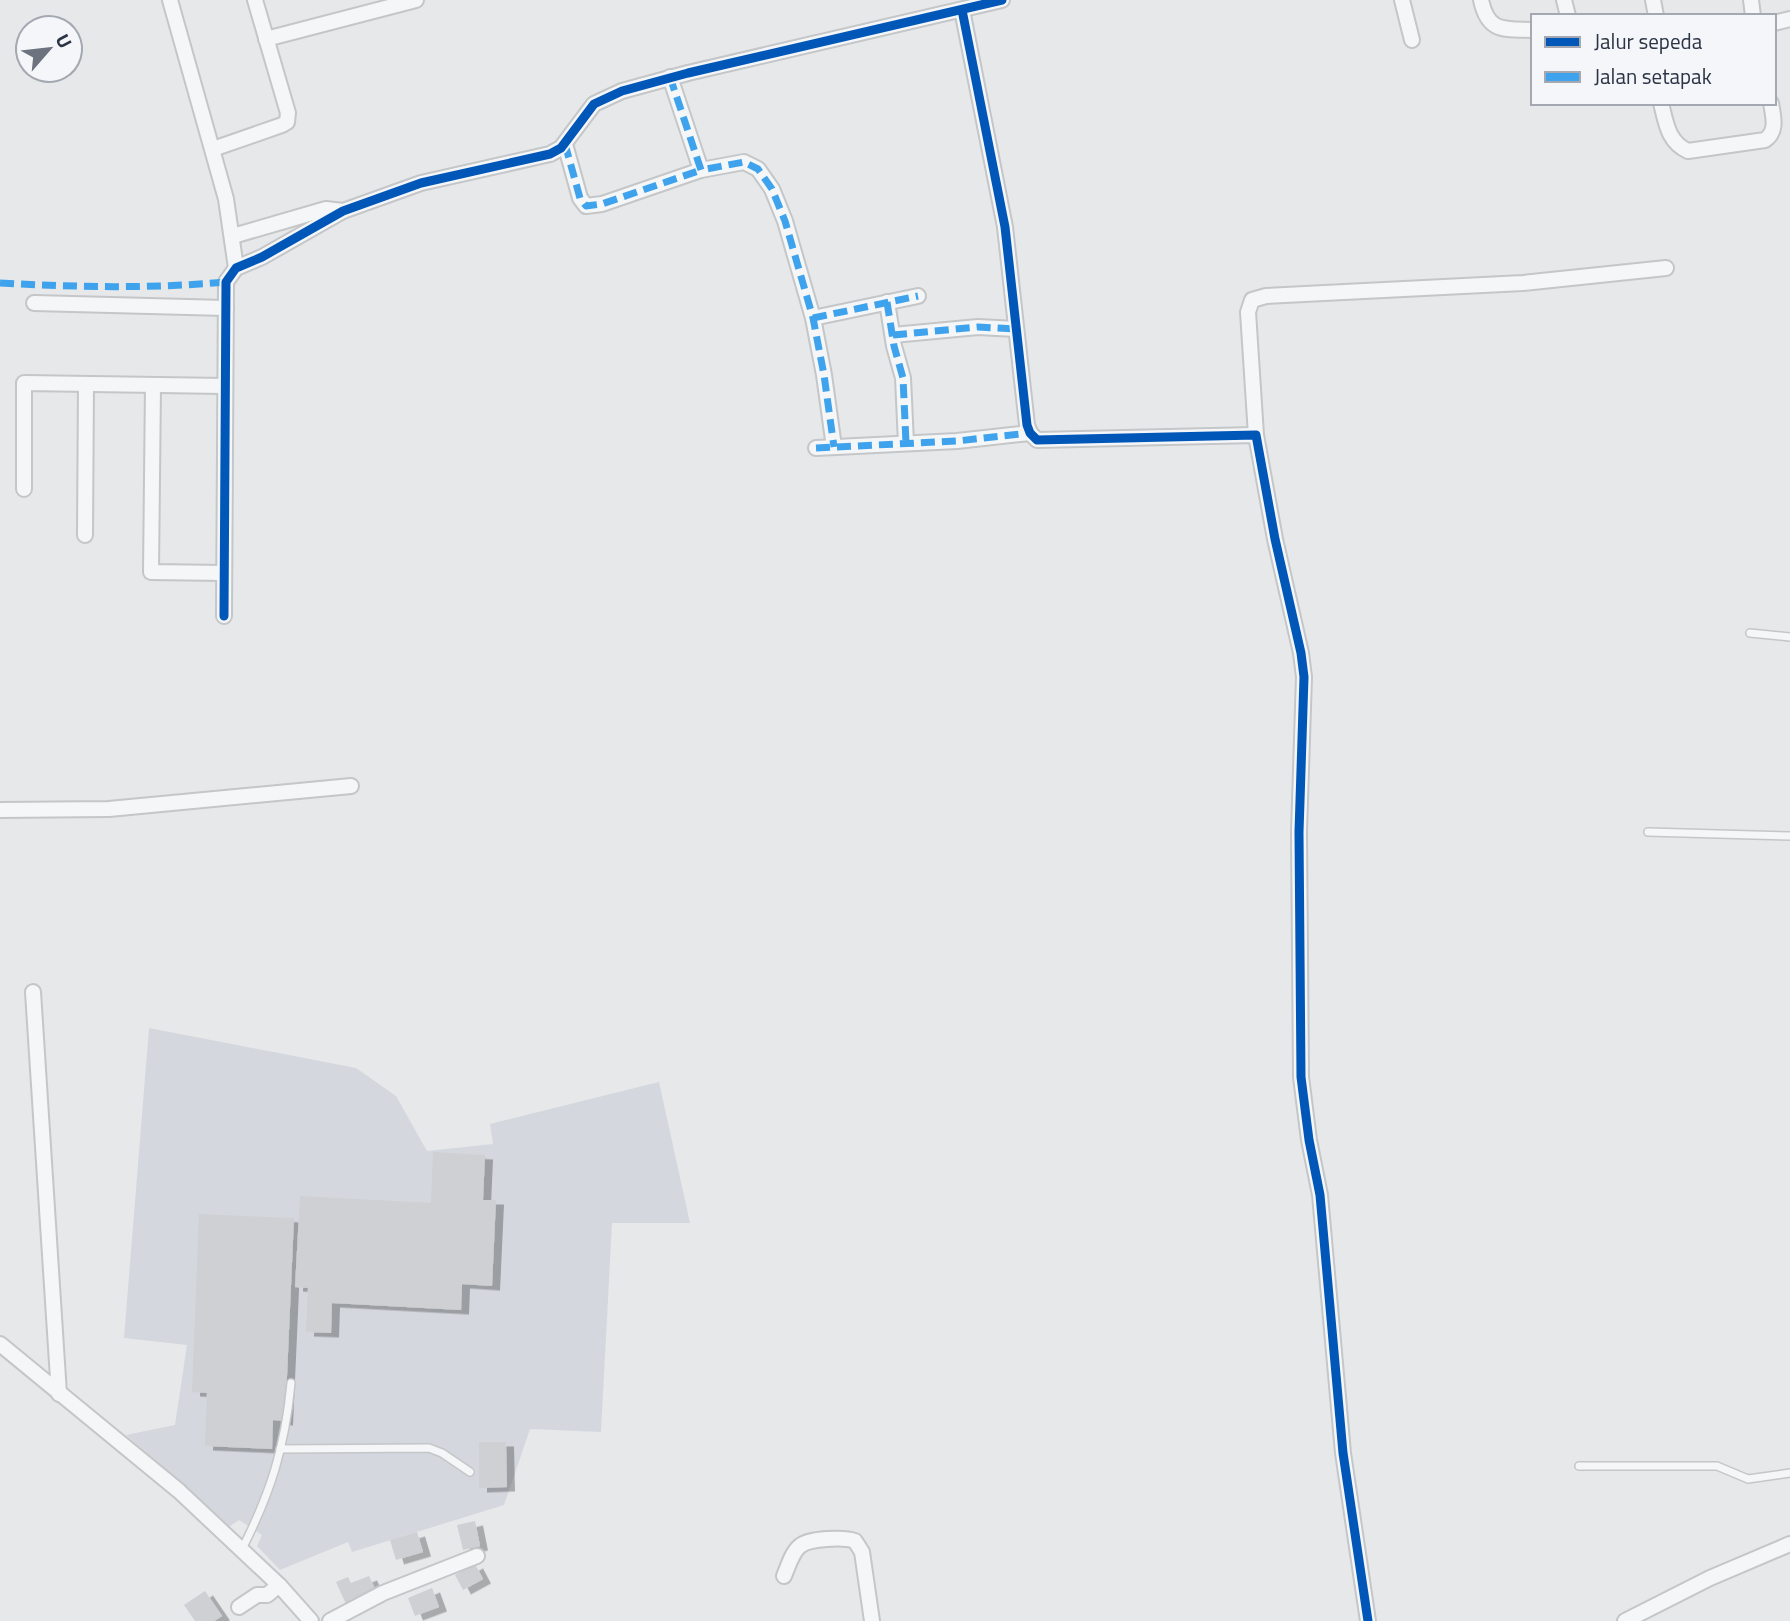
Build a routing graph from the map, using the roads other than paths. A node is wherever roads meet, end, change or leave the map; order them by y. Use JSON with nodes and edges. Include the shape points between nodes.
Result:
{"nodes":[{"id":1,"x":170,"y":0,"type":"edge"},
{"id":2,"x":255,"y":0,"type":"edge"},
{"id":3,"x":416,"y":0,"type":"edge"},
{"id":4,"x":1002,"y":0,"type":"edge"},
{"id":5,"x":1402,"y":0,"type":"edge"},
{"id":6,"x":1481,"y":0,"type":"edge"},
{"id":7,"x":962,"y":10,"type":"junction"},
{"id":8,"x":1531,"y":30,"type":"edge"},
{"id":9,"x":267,"y":38,"type":"junction"},
{"id":10,"x":1412,"y":40,"type":"dead end"},
{"id":11,"x":670,"y":77,"type":"junction"},
{"id":12,"x":1662,"y":105,"type":"edge"},
{"id":13,"x":1771,"y":105,"type":"edge"},
{"id":14,"x":565,"y":144,"type":"junction"},
{"id":15,"x":213,"y":149,"type":"junction"},
{"id":16,"x":701,"y":170,"type":"junction"},
{"id":17,"x":343,"y":211,"type":"junction"},
{"id":18,"x":233,"y":236,"type":"junction"},
{"id":19,"x":236,"y":268,"type":"junction"},
{"id":20,"x":1666,"y":268,"type":"dead end"},
{"id":21,"x":919,"y":296,"type":"dead end"},
{"id":22,"x":887,"y":302,"type":"junction"},
{"id":23,"x":34,"y":303,"type":"dead end"},
{"id":24,"x":226,"y":309,"type":"junction"},
{"id":25,"x":813,"y":318,"type":"junction"},
{"id":26,"x":1016,"y":329,"type":"junction"},
{"id":27,"x":892,"y":335,"type":"junction"},
{"id":28,"x":86,"y":384,"type":"junction"},
{"id":29,"x":153,"y":385,"type":"junction"},
{"id":30,"x":225,"y":386,"type":"junction"},
{"id":31,"x":1030,"y":433,"type":"junction"},
{"id":32,"x":1256,"y":435,"type":"junction"},
{"id":33,"x":906,"y":443,"type":"junction"},
{"id":34,"x":834,"y":447,"type":"junction"},
{"id":35,"x":816,"y":448,"type":"dead end"},
{"id":36,"x":24,"y":489,"type":"dead end"},
{"id":37,"x":85,"y":535,"type":"dead end"},
{"id":38,"x":224,"y":573,"type":"junction"},
{"id":39,"x":224,"y":616,"type":"dead end"},
{"id":40,"x":1750,"y":633,"type":"dead end"},
{"id":41,"x":1790,"y":636,"type":"edge"},
{"id":42,"x":351,"y":786,"type":"dead end"},
{"id":43,"x":0,"y":810,"type":"edge"},
{"id":44,"x":1648,"y":832,"type":"dead end"},
{"id":45,"x":1790,"y":836,"type":"edge"},
{"id":46,"x":33,"y":992,"type":"dead end"},
{"id":47,"x":0,"y":1344,"type":"edge"},
{"id":48,"x":291,"y":1383,"type":"dead end"},
{"id":49,"x":59,"y":1394,"type":"junction"},
{"id":50,"x":280,"y":1449,"type":"junction"},
{"id":51,"x":1580,"y":1466,"type":"dead end"},
{"id":52,"x":470,"y":1472,"type":"dead end"},
{"id":53,"x":1790,"y":1473,"type":"edge"},
{"id":54,"x":1790,"y":1544,"type":"edge"},
{"id":55,"x":241,"y":1550,"type":"junction"},
{"id":56,"x":477,"y":1556,"type":"dead end"},
{"id":57,"x":784,"y":1576,"type":"dead end"},
{"id":58,"x":278,"y":1585,"type":"junction"},
{"id":59,"x":239,"y":1607,"type":"dead end"},
{"id":60,"x":311,"y":1621,"type":"edge"},
{"id":61,"x":330,"y":1621,"type":"edge"},
{"id":62,"x":872,"y":1621,"type":"edge"},
{"id":63,"x":1368,"y":1621,"type":"edge"},
{"id":64,"x":1625,"y":1621,"type":"edge"}],
"edges":[{"from":1,"to":15,"type":"street"},
{"from":2,"to":9,"type":"street"},
{"from":3,"to":9,"type":"street"},
{"from":4,"to":7,"type":"street"},
{"from":5,"to":10,"type":"street"},
{"from":6,"to":8,"type":"street","via":[[1494,26]]},
{"from":7,"to":11,"type":"street"},
{"from":7,"to":26,"type":"street","via":[[1005,228]]},
{"from":9,"to":15,"type":"street","via":[[287,121]]},
{"from":11,"to":14,"type":"street","via":[[594,104]]},
{"from":11,"to":16,"type":"street"},
{"from":12,"to":13,"type":"street","via":[[1670,136],[1688,151],[1765,140],[1774,123]]},
{"from":14,"to":16,"type":"street","via":[[586,206]]},
{"from":14,"to":17,"type":"street","via":[[550,154],[421,183]]},
{"from":15,"to":18,"type":"street"},
{"from":16,"to":25,"type":"street","via":[[744,162],[758,169],[785,221]]},
{"from":17,"to":18,"type":"street","via":[[326,209]]},
{"from":17,"to":19,"type":"street"},
{"from":18,"to":19,"type":"street"},
{"from":19,"to":24,"type":"street","via":[[226,282]]},
{"from":20,"to":32,"type":"street","via":[[1523,283],[1257,298],[1248,312]]},
{"from":21,"to":22,"type":"street"},
{"from":22,"to":25,"type":"street"},
{"from":22,"to":27,"type":"street"},
{"from":23,"to":24,"type":"street"},
{"from":24,"to":30,"type":"street"},
{"from":25,"to":34,"type":"street"},
{"from":26,"to":27,"type":"street","via":[[978,327]]},
{"from":26,"to":31,"type":"street"},
{"from":27,"to":33,"type":"street","via":[[903,378]]},
{"from":28,"to":29,"type":"street"},
{"from":28,"to":36,"type":"street","via":[[24,383]]},
{"from":28,"to":37,"type":"street"},
{"from":29,"to":30,"type":"street"},
{"from":29,"to":38,"type":"street","via":[[152,572]]},
{"from":30,"to":38,"type":"street"},
{"from":31,"to":32,"type":"street","via":[[1037,440]]},
{"from":31,"to":33,"type":"street"},
{"from":32,"to":63,"type":"street","via":[[1304,677],[1299,832],[1301,1077],[1320,1195],[1343,1453]]},
{"from":33,"to":34,"type":"street"},
{"from":34,"to":35,"type":"street"},
{"from":38,"to":39,"type":"street"},
{"from":40,"to":41,"type":"lane"},
{"from":42,"to":43,"type":"street","via":[[109,808]]},
{"from":44,"to":45,"type":"lane"},
{"from":46,"to":49,"type":"street"},
{"from":47,"to":49,"type":"street"},
{"from":48,"to":50,"type":"lane"},
{"from":49,"to":55,"type":"street","via":[[179,1491]]},
{"from":50,"to":52,"type":"lane","via":[[429,1448]]},
{"from":50,"to":55,"type":"lane","via":[[273,1480]]},
{"from":51,"to":53,"type":"lane","via":[[1717,1466],[1748,1479]]},
{"from":54,"to":64,"type":"street"},
{"from":55,"to":58,"type":"street"},
{"from":56,"to":61,"type":"street","via":[[383,1593]]},
{"from":57,"to":62,"type":"street","via":[[799,1546],[806,1542],[846,1537],[855,1541],[862,1552]]},
{"from":58,"to":59,"type":"street"},
{"from":58,"to":60,"type":"street"}]}
